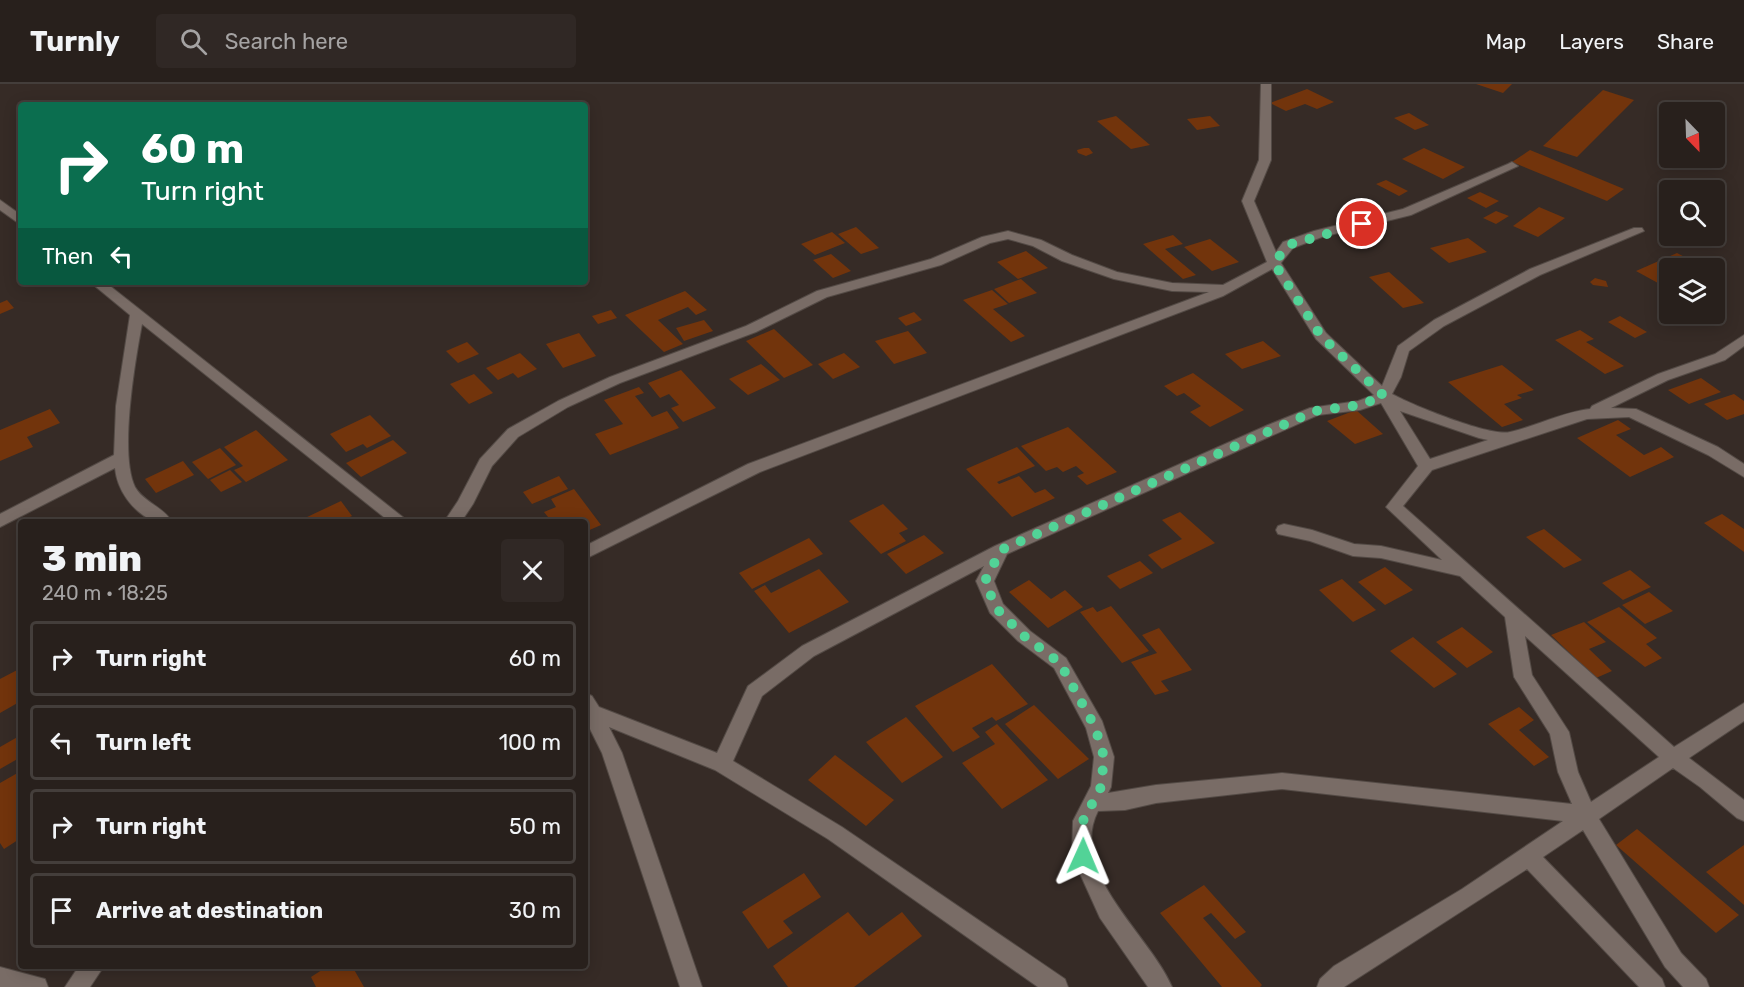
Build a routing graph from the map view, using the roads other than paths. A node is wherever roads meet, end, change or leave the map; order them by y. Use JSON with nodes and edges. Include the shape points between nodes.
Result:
{"nodes":[{"id":1,"x":1266,"y":84,"type":"edge"},
{"id":2,"x":1512,"y":166,"type":"dead end"},
{"id":3,"x":0,"y":204,"type":"edge"},
{"id":4,"x":18,"y":219,"type":"edge"},
{"id":5,"x":1638,"y":231,"type":"dead end"},
{"id":6,"x":1274,"y":263,"type":"junction"},
{"id":7,"x":101,"y":285,"type":"edge"},
{"id":8,"x":1227,"y":288,"type":"junction"},
{"id":9,"x":137,"y":314,"type":"junction"},
{"id":10,"x":1744,"y":339,"type":"edge"},
{"id":11,"x":1384,"y":396,"type":"junction"},
{"id":12,"x":1586,"y":414,"type":"junction"},
{"id":13,"x":1507,"y":438,"type":"junction"},
{"id":14,"x":121,"y":458,"type":"junction"},
{"id":15,"x":1426,"y":466,"type":"junction"},
{"id":16,"x":1744,"y":472,"type":"edge"},
{"id":17,"x":161,"y":519,"type":"edge"},
{"id":18,"x":397,"y":519,"type":"edge"},
{"id":19,"x":454,"y":519,"type":"edge"},
{"id":20,"x":0,"y":521,"type":"edge"},
{"id":21,"x":1284,"y":530,"type":"dead end"},
{"id":22,"x":1001,"y":550,"type":"junction"},
{"id":23,"x":588,"y":551,"type":"edge"},
{"id":24,"x":1464,"y":571,"type":"junction"},
{"id":25,"x":1513,"y":615,"type":"junction"},
{"id":26,"x":588,"y":709,"type":"edge"},
{"id":27,"x":588,"y":711,"type":"edge"},
{"id":28,"x":1739,"y":718,"type":"edge"},
{"id":29,"x":1673,"y":758,"type":"junction"},
{"id":30,"x":722,"y":764,"type":"junction"},
{"id":31,"x":1092,"y":803,"type":"junction"},
{"id":32,"x":1744,"y":812,"type":"edge"},
{"id":33,"x":1589,"y":815,"type":"junction"},
{"id":34,"x":1528,"y":856,"type":"junction"},
{"id":35,"x":91,"y":969,"type":"edge"},
{"id":36,"x":0,"y":978,"type":"edge"},
{"id":37,"x":37,"y":987,"type":"edge"},
{"id":38,"x":76,"y":987,"type":"edge"},
{"id":39,"x":691,"y":987,"type":"edge"},
{"id":40,"x":1057,"y":987,"type":"edge"},
{"id":41,"x":1161,"y":987,"type":"edge"},
{"id":42,"x":1328,"y":987,"type":"edge"},
{"id":43,"x":1654,"y":987,"type":"edge"},
{"id":44,"x":1698,"y":987,"type":"edge"}],
"edges":[{"from":1,"to":6,"type":"street","via":[[1266,160],[1248,201]]},
{"from":2,"to":6,"type":"street","via":[[1407,212],[1288,245]]},
{"from":3,"to":4,"type":"street"},
{"from":5,"to":11,"type":"street","via":[[1535,272],[1439,323],[1403,349]]},
{"from":6,"to":8,"type":"street"},
{"from":6,"to":11,"type":"street","via":[[1321,336]]},
{"from":7,"to":9,"type":"street"},
{"from":8,"to":19,"type":"street","via":[[1172,287],[1114,275],[1008,235],[986,240],[936,262],[822,294],[751,329],[615,380],[563,404],[513,433],[486,463]]},
{"from":8,"to":23,"type":"street","via":[[754,468]]},
{"from":9,"to":14,"type":"street","via":[[124,393]]},
{"from":9,"to":18,"type":"street"},
{"from":10,"to":12,"type":"street","via":[[1720,357]]},
{"from":11,"to":13,"type":"street","via":[[1404,407]]},
{"from":11,"to":15,"type":"street"},
{"from":11,"to":22,"type":"street","via":[[1360,405],[1315,411]]},
{"from":12,"to":13,"type":"street"},
{"from":12,"to":16,"type":"street","via":[[1631,412],[1713,451]]},
{"from":13,"to":15,"type":"street"},
{"from":14,"to":17,"type":"street","via":[[128,491]]},
{"from":14,"to":20,"type":"street"},
{"from":15,"to":24,"type":"street","via":[[1394,507]]},
{"from":21,"to":24,"type":"street","via":[[1353,550],[1381,552]]},
{"from":22,"to":30,"type":"street","via":[[808,651],[772,678],[755,692]]},
{"from":22,"to":31,"type":"street","via":[[985,581],[996,608],[1060,663],[1095,727],[1104,757],[1101,787]]},
{"from":24,"to":25,"type":"street"},
{"from":25,"to":29,"type":"street"},
{"from":25,"to":33,"type":"street","via":[[1523,677],[1559,732],[1568,772]]},
{"from":26,"to":30,"type":"street"},
{"from":27,"to":39,"type":"street","via":[[612,753]]},
{"from":28,"to":29,"type":"street"},
{"from":29,"to":32,"type":"street"},
{"from":29,"to":33,"type":"street"},
{"from":30,"to":40,"type":"street","via":[[835,833]]},
{"from":31,"to":33,"type":"street","via":[[1282,782]]},
{"from":31,"to":41,"type":"street","via":[[1083,821],[1083,856],[1108,911]]},
{"from":33,"to":34,"type":"street"},
{"from":33,"to":44,"type":"street","via":[[1591,825],[1673,960]]},
{"from":34,"to":42,"type":"street","via":[[1342,974]]},
{"from":34,"to":43,"type":"street"},
{"from":35,"to":38,"type":"street"},
{"from":36,"to":37,"type":"street"}]}
